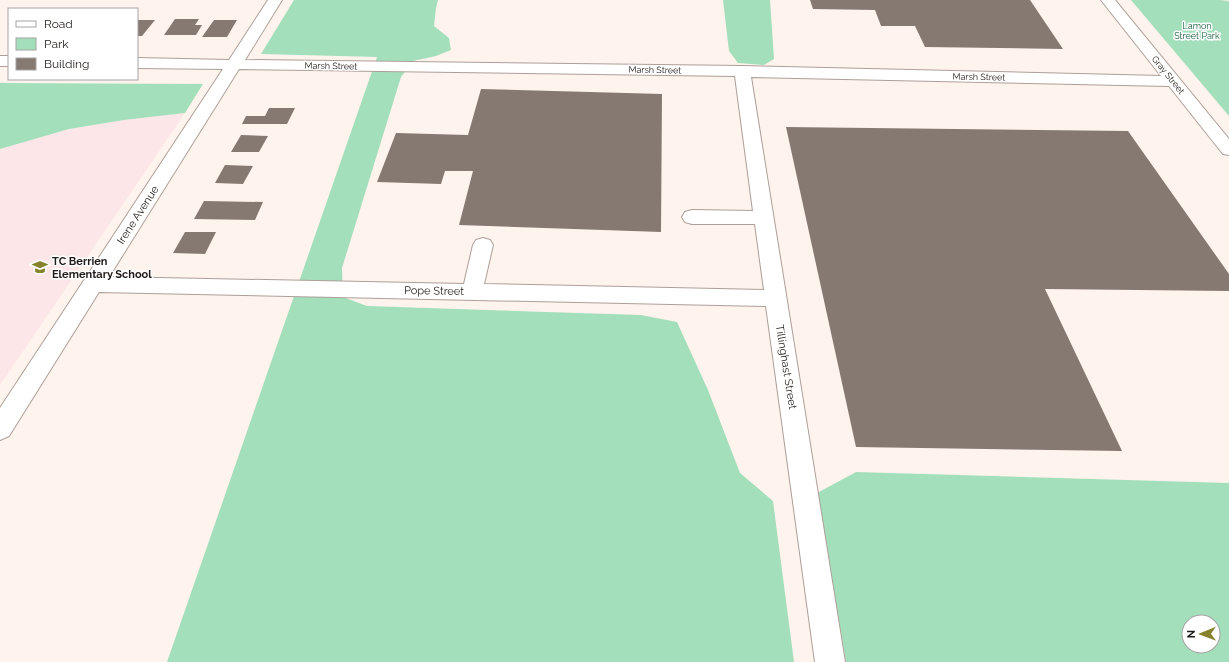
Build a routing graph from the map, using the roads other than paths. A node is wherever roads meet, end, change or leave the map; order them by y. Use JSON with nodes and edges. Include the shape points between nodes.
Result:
{"nodes":[{"id":1,"x":275,"y":0,"type":"edge"},
{"id":2,"x":1108,"y":0,"type":"edge"},
{"id":3,"x":138,"y":63,"type":"edge"},
{"id":4,"x":234,"y":64,"type":"junction"},
{"id":5,"x":742,"y":72,"type":"junction"},
{"id":6,"x":1174,"y":81,"type":"junction"},
{"id":7,"x":1229,"y":150,"type":"edge"},
{"id":8,"x":692,"y":217,"type":"dead end"},
{"id":9,"x":763,"y":218,"type":"junction"},
{"id":10,"x":483,"y":245,"type":"dead end"},
{"id":11,"x":94,"y":284,"type":"junction"},
{"id":12,"x":472,"y":292,"type":"junction"},
{"id":13,"x":775,"y":298,"type":"junction"},
{"id":14,"x":0,"y":429,"type":"edge"},
{"id":15,"x":830,"y":662,"type":"edge"}],
"edges":[{"from":1,"to":4,"type":"street","name":"Irene Avenue"},
{"from":2,"to":6,"type":"street","name":"Gray Street"},
{"from":3,"to":4,"type":"street","name":"Marsh Street"},
{"from":4,"to":5,"type":"street","name":"Marsh Street"},
{"from":4,"to":11,"type":"street","name":"Irene Avenue"},
{"from":5,"to":6,"type":"street","name":"Marsh Street"},
{"from":5,"to":9,"type":"street","name":"Tillinghast Street"},
{"from":6,"to":7,"type":"street","name":"Gray Street"},
{"from":8,"to":9,"type":"street"},
{"from":9,"to":13,"type":"street","name":"Tillinghast Street"},
{"from":10,"to":12,"type":"street"},
{"from":11,"to":12,"type":"street","name":"Pope Street"},
{"from":11,"to":14,"type":"street","name":"Irene Avenue"},
{"from":12,"to":13,"type":"street","name":"Pope Street"},
{"from":13,"to":15,"type":"street","name":"Tillinghast Street"}]}
